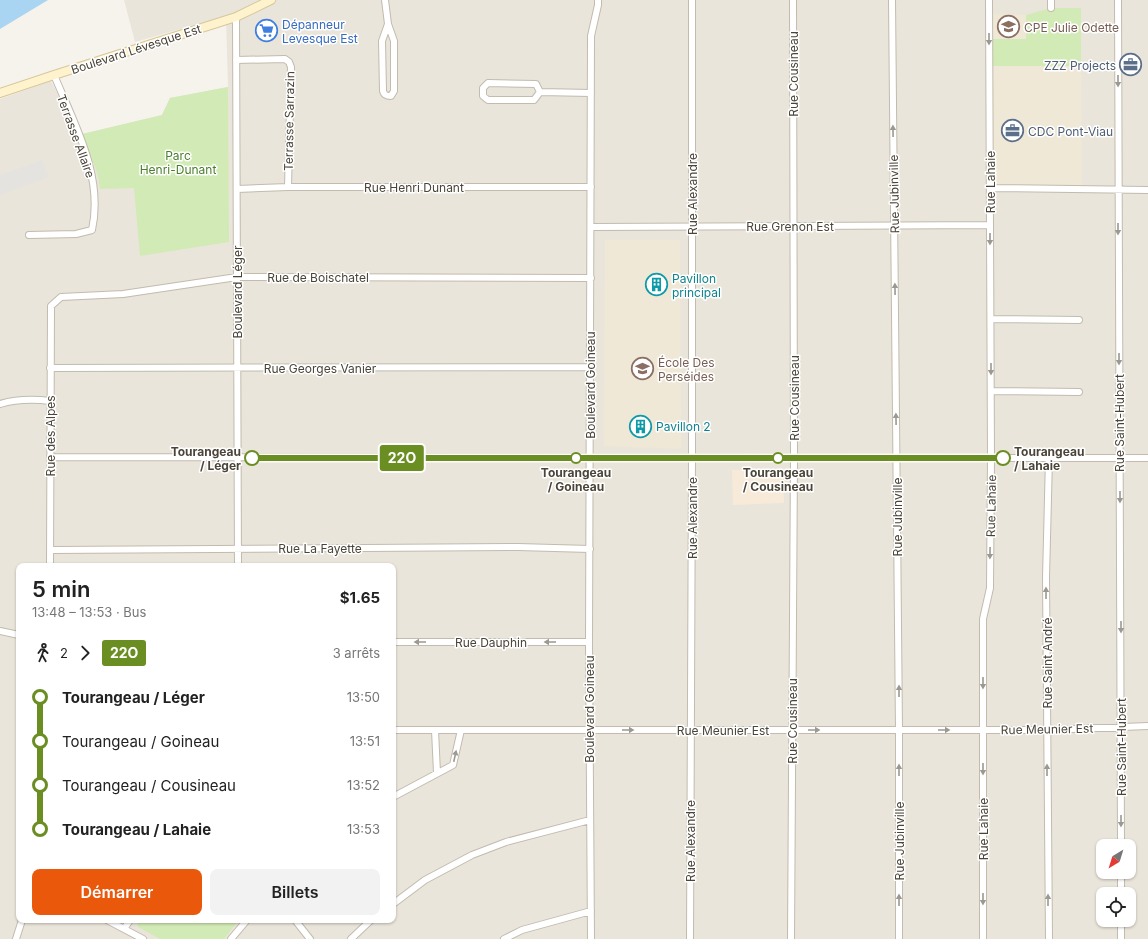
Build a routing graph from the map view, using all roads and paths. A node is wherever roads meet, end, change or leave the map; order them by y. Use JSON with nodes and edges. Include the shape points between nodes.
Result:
{"nodes":[{"id":1,"x":271,"y":0,"type":"edge"},
{"id":2,"x":385,"y":0,"type":"edge"},
{"id":3,"x":598,"y":0,"type":"edge"},
{"id":4,"x":692,"y":0,"type":"edge"},
{"id":5,"x":793,"y":0,"type":"edge"},
{"id":6,"x":892,"y":0,"type":"edge"},
{"id":7,"x":989,"y":0,"type":"edge"},
{"id":8,"x":1052,"y":0,"type":"edge"},
{"id":9,"x":1118,"y":0,"type":"edge"},
{"id":10,"x":1052,"y":8,"type":"dead end"},
{"id":11,"x":236,"y":17,"type":"junction"},
{"id":12,"x":388,"y":24,"type":"junction"},
{"id":13,"x":236,"y":60,"type":"junction"},
{"id":14,"x":54,"y":75,"type":"junction"},
{"id":15,"x":540,"y":92,"type":"junction"},
{"id":16,"x":0,"y":93,"type":"edge"},
{"id":17,"x":591,"y":93,"type":"junction"},
{"id":18,"x":591,"y":186,"type":"junction"},
{"id":19,"x":288,"y":187,"type":"junction"},
{"id":20,"x":990,"y":188,"type":"junction"},
{"id":21,"x":237,"y":189,"type":"junction"},
{"id":22,"x":1118,"y":190,"type":"junction"},
{"id":23,"x":1148,"y":190,"type":"edge"},
{"id":24,"x":990,"y":225,"type":"junction"},
{"id":25,"x":793,"y":226,"type":"junction"},
{"id":26,"x":895,"y":226,"type":"junction"},
{"id":27,"x":591,"y":227,"type":"junction"},
{"id":28,"x":692,"y":227,"type":"junction"},
{"id":29,"x":29,"y":235,"type":"dead end"},
{"id":30,"x":237,"y":277,"type":"junction"},
{"id":31,"x":590,"y":278,"type":"junction"},
{"id":32,"x":51,"y":306,"type":"joint"},
{"id":33,"x":991,"y":319,"type":"junction"},
{"id":34,"x":1079,"y":320,"type":"dead end"},
{"id":35,"x":590,"y":367,"type":"junction"},
{"id":36,"x":50,"y":368,"type":"junction"},
{"id":37,"x":238,"y":368,"type":"junction"},
{"id":38,"x":991,"y":391,"type":"junction"},
{"id":39,"x":1078,"y":392,"type":"dead end"},
{"id":40,"x":50,"y":401,"type":"junction"},
{"id":41,"x":0,"y":404,"type":"edge"},
{"id":42,"x":50,"y":457,"type":"junction"},
{"id":43,"x":238,"y":458,"type":"junction"},
{"id":44,"x":590,"y":458,"type":"junction"},
{"id":45,"x":692,"y":458,"type":"junction"},
{"id":46,"x":794,"y":458,"type":"junction"},
{"id":47,"x":897,"y":458,"type":"junction"},
{"id":48,"x":992,"y":458,"type":"junction"},
{"id":49,"x":1049,"y":458,"type":"junction"},
{"id":50,"x":1120,"y":458,"type":"junction"},
{"id":51,"x":1148,"y":458,"type":"edge"},
{"id":52,"x":239,"y":549,"type":"junction"},
{"id":53,"x":590,"y":549,"type":"junction"},
{"id":54,"x":50,"y":550,"type":"junction"},
{"id":55,"x":50,"y":563,"type":"edge"},
{"id":56,"x":238,"y":563,"type":"edge"},
{"id":57,"x":0,"y":631,"type":"edge"},
{"id":58,"x":16,"y":634,"type":"edge"},
{"id":59,"x":396,"y":642,"type":"edge"},
{"id":60,"x":589,"y":642,"type":"junction"},
{"id":61,"x":1121,"y":726,"type":"junction"},
{"id":62,"x":1148,"y":726,"type":"edge"},
{"id":63,"x":396,"y":730,"type":"edge"},
{"id":64,"x":435,"y":730,"type":"junction"},
{"id":65,"x":461,"y":730,"type":"junction"},
{"id":66,"x":589,"y":730,"type":"junction"},
{"id":67,"x":691,"y":730,"type":"junction"},
{"id":68,"x":792,"y":730,"type":"junction"},
{"id":69,"x":899,"y":730,"type":"junction"},
{"id":70,"x":982,"y":730,"type":"junction"},
{"id":71,"x":1047,"y":730,"type":"junction"},
{"id":72,"x":436,"y":773,"type":"junction"},
{"id":73,"x":396,"y":795,"type":"edge"},
{"id":74,"x":590,"y":820,"type":"junction"},
{"id":75,"x":1121,"y":839,"type":"edge"},
{"id":76,"x":396,"y":902,"type":"edge"},
{"id":77,"x":591,"y":911,"type":"junction"},
{"id":78,"x":21,"y":923,"type":"edge"},
{"id":79,"x":113,"y":923,"type":"edge"},
{"id":80,"x":128,"y":923,"type":"edge"},
{"id":81,"x":244,"y":923,"type":"edge"},
{"id":82,"x":297,"y":923,"type":"edge"},
{"id":83,"x":368,"y":923,"type":"edge"},
{"id":84,"x":1121,"y":927,"type":"edge"},
{"id":85,"x":124,"y":929,"type":"junction"},
{"id":86,"x":16,"y":939,"type":"edge"},
{"id":87,"x":143,"y":939,"type":"edge"},
{"id":88,"x":231,"y":939,"type":"edge"},
{"id":89,"x":310,"y":939,"type":"edge"},
{"id":90,"x":351,"y":939,"type":"edge"},
{"id":91,"x":504,"y":939,"type":"edge"},
{"id":92,"x":591,"y":939,"type":"edge"},
{"id":93,"x":690,"y":939,"type":"edge"},
{"id":94,"x":791,"y":939,"type":"edge"},
{"id":95,"x":899,"y":939,"type":"edge"},
{"id":96,"x":983,"y":939,"type":"edge"},
{"id":97,"x":1049,"y":939,"type":"edge"},
{"id":98,"x":1121,"y":939,"type":"edge"}],
"edges":[{"from":1,"to":11,"type":"street","name":"Boulevard Lévesque Est"},
{"from":2,"to":12,"type":"street"},
{"from":3,"to":17,"type":"street","name":"Boulevard Goineau","via":[[591,36]]},
{"from":4,"to":28,"type":"street","name":"Rue Alexandre"},
{"from":5,"to":25,"type":"street","name":"Rue Cousineau"},
{"from":26,"to":6,"type":"street","name":"Rue Jubinville","one_way":true},
{"from":7,"to":20,"type":"street","name":"Rue Lahaie","one_way":true},
{"from":8,"to":10,"type":"street"},
{"from":9,"to":22,"type":"street","name":"Rue Saint-Hubert","one_way":true},
{"from":11,"to":13,"type":"street","name":"Boulevard Léger"},
{"from":11,"to":14,"type":"street","name":"Boulevard Lévesque Est"},
{"from":12,"to":12,"type":"street","via":[[382,42],[383,91],[387,96],[391,96],[394,90],[394,41]]},
{"from":13,"to":19,"type":"street","name":"Terrasse Sarrazin","via":[[285,59],[289,62],[291,67]]},
{"from":13,"to":21,"type":"street","name":"Boulevard Léger"},
{"from":14,"to":16,"type":"street","name":"Boulevard Lévesque Est"},
{"from":14,"to":29,"type":"street","name":"Terrasse Allaire","via":[[92,177],[95,217],[92,230],[76,234]]},
{"from":15,"to":15,"type":"street","via":[[536,84],[488,83],[483,88],[483,96],[488,100],[534,100]]},
{"from":15,"to":17,"type":"street"},
{"from":17,"to":18,"type":"street","name":"Boulevard Goineau"},
{"from":18,"to":19,"type":"street","name":"Rue Henri Dunant"},
{"from":18,"to":27,"type":"street","name":"Boulevard Goineau"},
{"from":19,"to":21,"type":"street","name":"Rue Henri Dunant"},
{"from":20,"to":22,"type":"street"},
{"from":20,"to":24,"type":"street","name":"Rue Lahaie"},
{"from":21,"to":30,"type":"street","name":"Boulevard Léger"},
{"from":22,"to":23,"type":"street"},
{"from":22,"to":50,"type":"street","name":"Rue Saint-Hubert","one_way":true},
{"from":24,"to":26,"type":"street","name":"Rue Grenon Est"},
{"from":24,"to":33,"type":"street","name":"Rue Lahaie","one_way":true},
{"from":25,"to":26,"type":"street","name":"Rue Grenon Est"},
{"from":25,"to":28,"type":"street","name":"Rue Grenon Est"},
{"from":25,"to":46,"type":"street","name":"Rue Cousineau"},
{"from":47,"to":26,"type":"street","name":"Rue Jubinville","one_way":true},
{"from":27,"to":28,"type":"street","name":"Rue Grenon Est"},
{"from":27,"to":31,"type":"street","name":"Boulevard Goineau"},
{"from":28,"to":45,"type":"street","name":"Rue Alexandre"},
{"from":30,"to":31,"type":"street","name":"Rue de Boischatel"},
{"from":30,"to":32,"type":"street","name":"Rue de Boischatel","via":[[123,294],[61,297]]},
{"from":30,"to":37,"type":"street","name":"Boulevard Léger"},
{"from":31,"to":35,"type":"street","name":"Boulevard Goineau"},
{"from":32,"to":36,"type":"street","name":"Rue des Alpes"},
{"from":33,"to":34,"type":"street"},
{"from":33,"to":38,"type":"street","name":"Rue Lahaie","one_way":true},
{"from":35,"to":37,"type":"street","name":"Rue Georges Vanier"},
{"from":35,"to":44,"type":"street","name":"Boulevard Goineau"},
{"from":36,"to":37,"type":"street","name":"Rue Georges Vanier"},
{"from":36,"to":40,"type":"street","name":"Rue des Alpes"},
{"from":37,"to":43,"type":"street","name":"Boulevard Léger"},
{"from":38,"to":39,"type":"street"},
{"from":38,"to":48,"type":"street","name":"Rue Lahaie"},
{"from":40,"to":41,"type":"street","via":[[30,399]]},
{"from":40,"to":42,"type":"street","name":"Rue des Alpes"},
{"from":42,"to":43,"type":"street"},
{"from":42,"to":54,"type":"street","name":"Rue des Alpes"},
{"from":43,"to":44,"type":"street"},
{"from":43,"to":52,"type":"street","name":"Boulevard Léger"},
{"from":44,"to":45,"type":"street"},
{"from":44,"to":53,"type":"street","name":"Boulevard Goineau"},
{"from":45,"to":46,"type":"street"},
{"from":45,"to":67,"type":"street","name":"Rue Alexandre"},
{"from":46,"to":47,"type":"street"},
{"from":46,"to":68,"type":"street","name":"Rue Cousineau"},
{"from":47,"to":48,"type":"street"},
{"from":69,"to":47,"type":"street","name":"Rue Jubinville","one_way":true},
{"from":48,"to":49,"type":"street"},
{"from":48,"to":70,"type":"street","name":"Rue Lahaie","one_way":true,"via":[[990,588],[983,619]]},
{"from":49,"to":50,"type":"street"},
{"from":71,"to":49,"type":"street","name":"Rue Saint André","one_way":true,"via":[[1046,578]]},
{"from":50,"to":51,"type":"street"},
{"from":50,"to":61,"type":"street","name":"Rue Saint-Hubert","one_way":true},
{"from":52,"to":53,"type":"street","name":"Rue La Fayette"},
{"from":52,"to":54,"type":"street","name":"Rue La Fayette"},
{"from":52,"to":56,"type":"street","name":"Boulevard Léger"},
{"from":53,"to":60,"type":"street","name":"Boulevard Goineau"},
{"from":54,"to":55,"type":"street","name":"Rue des Alpes"},
{"from":57,"to":58,"type":"street"},
{"from":60,"to":59,"type":"street","name":"Rue Dauphin","one_way":true},
{"from":60,"to":66,"type":"street","name":"Boulevard Goineau"},
{"from":61,"to":62,"type":"street","name":"Rue Meunier Est"},
{"from":61,"to":71,"type":"street","name":"Rue Meunier Est"},
{"from":61,"to":75,"type":"street","name":"Rue Saint-Hubert","one_way":true},
{"from":63,"to":64,"type":"street","name":"Rue Meunier Est"},
{"from":64,"to":65,"type":"street","name":"Rue Meunier Est"},
{"from":64,"to":72,"type":"street"},
{"from":65,"to":66,"type":"street","name":"Rue Meunier Est"},
{"from":72,"to":65,"type":"street","one_way":true,"via":[[453,765]]},
{"from":66,"to":67,"type":"street","name":"Rue Meunier Est","one_way":true},
{"from":66,"to":74,"type":"street","name":"Boulevard Goineau"},
{"from":67,"to":68,"type":"street","name":"Rue Meunier Est"},
{"from":67,"to":93,"type":"street","name":"Rue Alexandre"},
{"from":68,"to":69,"type":"street","name":"Rue Meunier Est","one_way":true},
{"from":68,"to":94,"type":"street","name":"Rue Cousineau"},
{"from":69,"to":70,"type":"street","name":"Rue Meunier Est","one_way":true},
{"from":95,"to":69,"type":"street","name":"Rue Jubinville","one_way":true},
{"from":70,"to":71,"type":"street","name":"Rue Meunier Est"},
{"from":70,"to":96,"type":"street","name":"Rue Lahaie","one_way":true},
{"from":97,"to":71,"type":"street","name":"Rue Saint André","one_way":true},
{"from":72,"to":73,"type":"street"},
{"from":74,"to":76,"type":"street","via":[[506,842],[472,855],[425,880]]},
{"from":74,"to":77,"type":"street","name":"Boulevard Goineau"},
{"from":77,"to":91,"type":"street","via":[[522,930]]},
{"from":77,"to":92,"type":"street","name":"Boulevard Goineau"},
{"from":78,"to":86,"type":"street"},
{"from":79,"to":85,"type":"street"},
{"from":80,"to":85,"type":"street"},
{"from":81,"to":88,"type":"street"},
{"from":82,"to":89,"type":"street"},
{"from":83,"to":90,"type":"street"},
{"from":84,"to":98,"type":"street"},
{"from":85,"to":87,"type":"street"}]}
